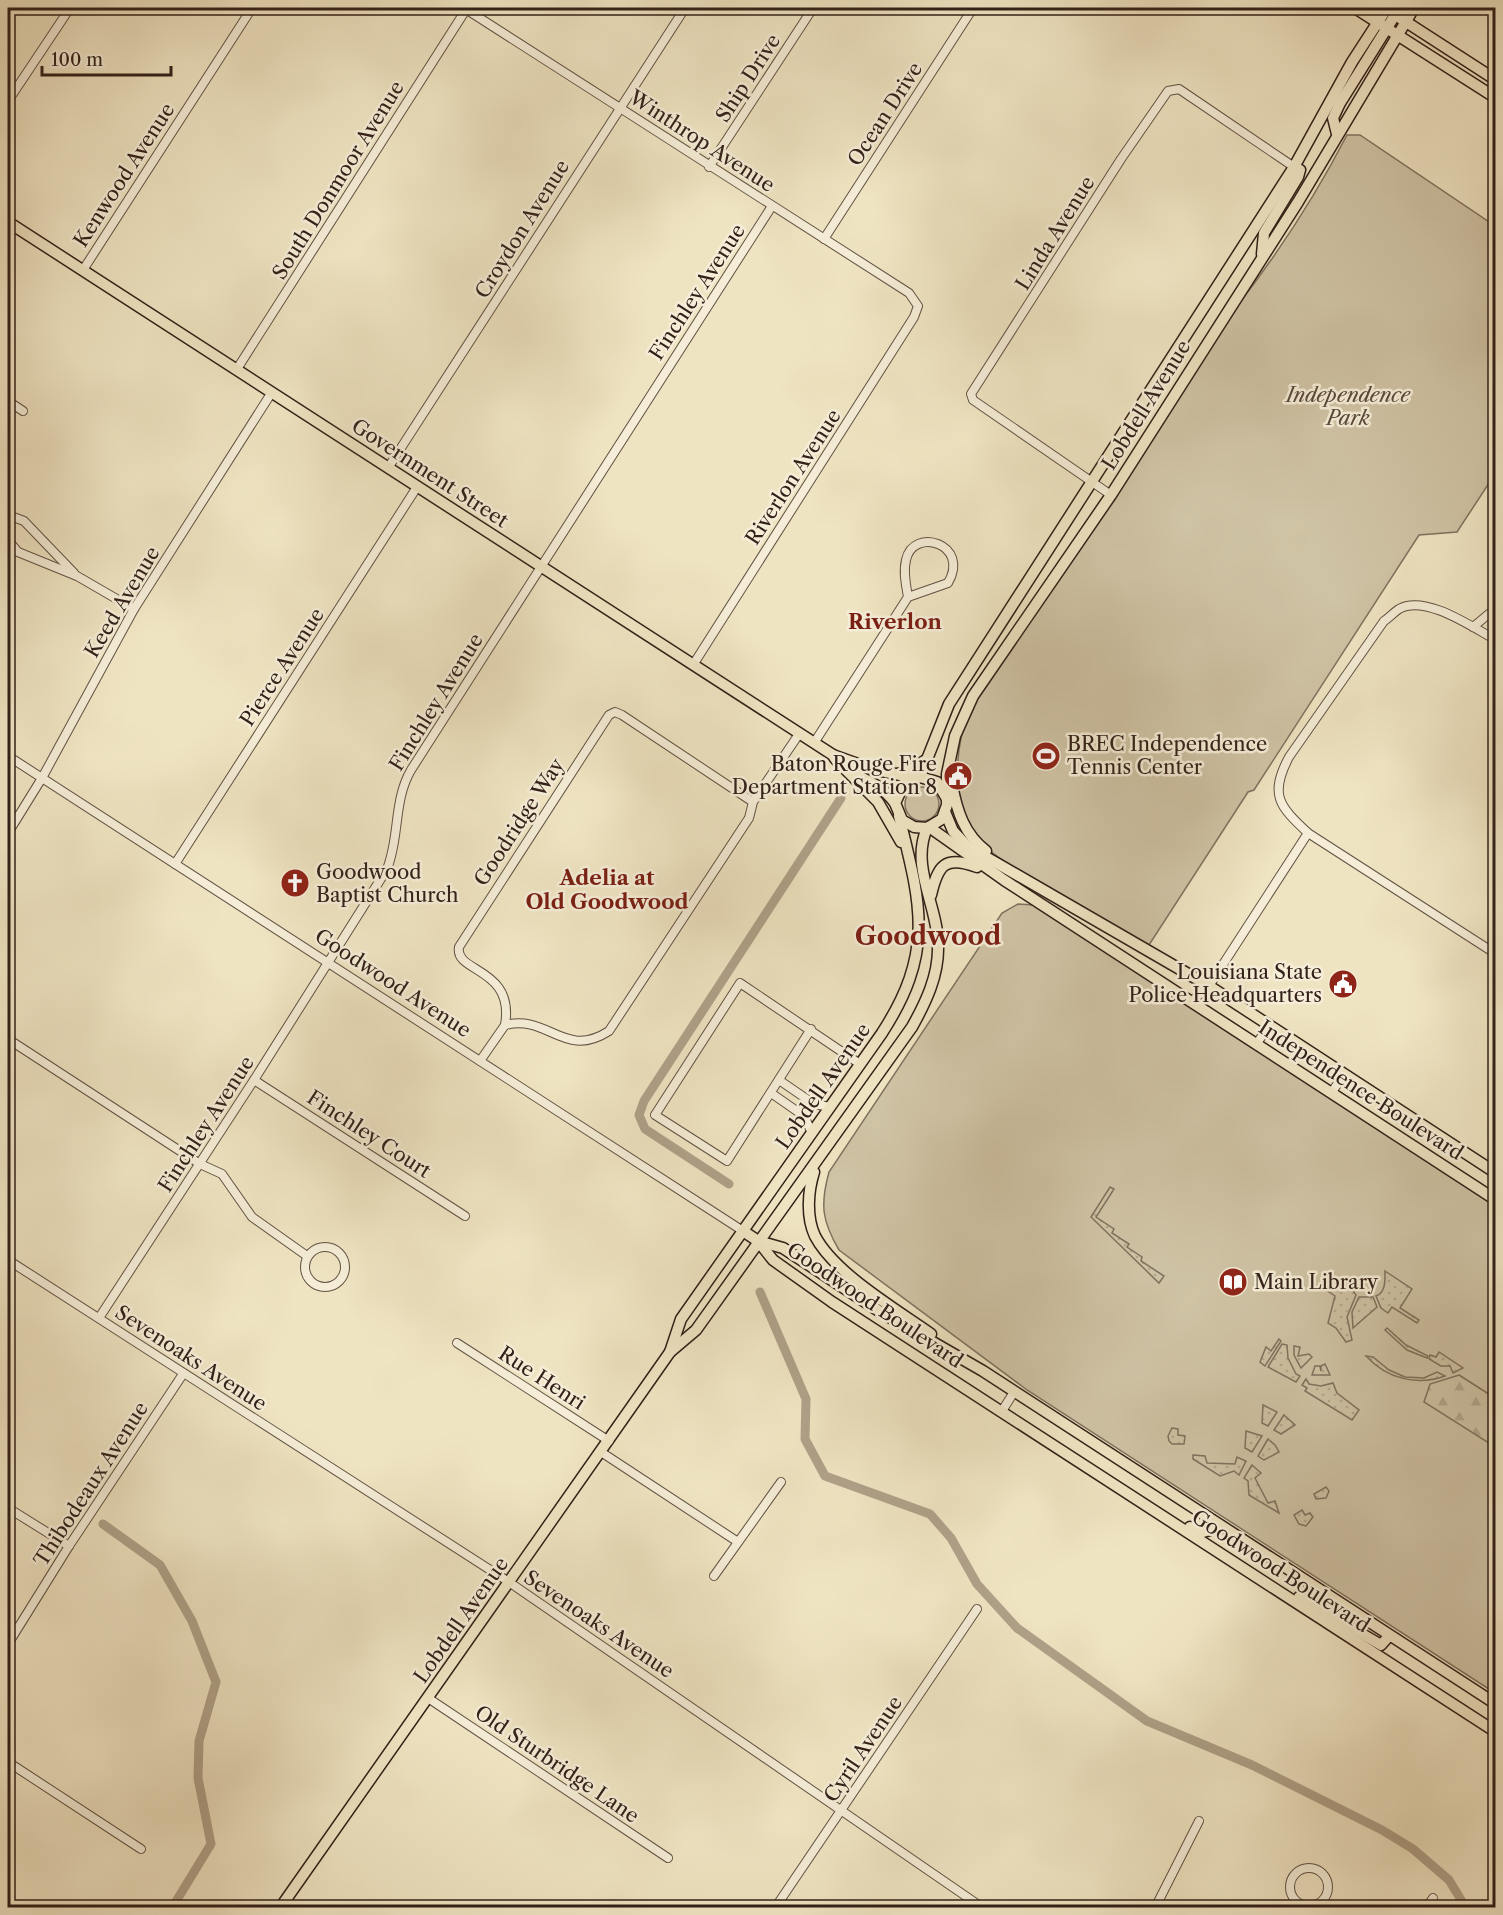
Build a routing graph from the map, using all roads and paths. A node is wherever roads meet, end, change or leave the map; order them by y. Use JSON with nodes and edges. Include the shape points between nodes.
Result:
{"nodes":[{"id":1,"x":70,"y":8,"type":"edge"},
{"id":2,"x":252,"y":8,"type":"edge"},
{"id":3,"x":466,"y":8,"type":"edge"},
{"id":4,"x":685,"y":8,"type":"edge"},
{"id":5,"x":813,"y":8,"type":"edge"},
{"id":6,"x":973,"y":8,"type":"edge"},
{"id":7,"x":1355,"y":8,"type":"edge"},
{"id":8,"x":1414,"y":8,"type":"edge"},
{"id":9,"x":1388,"y":10,"type":"edge"},
{"id":10,"x":1405,"y":21,"type":"junction"},
{"id":11,"x":1382,"y":25,"type":"junction"},
{"id":12,"x":1397,"y":34,"type":"junction"},
{"id":13,"x":1496,"y":80,"type":"edge"},
{"id":14,"x":1496,"y":98,"type":"edge"},
{"id":15,"x":8,"y":101,"type":"edge"},
{"id":16,"x":618,"y":108,"type":"junction"},
{"id":17,"x":1337,"y":134,"type":"junction"},
{"id":18,"x":710,"y":167,"type":"junction"},
{"id":19,"x":1294,"y":167,"type":"junction"},
{"id":20,"x":772,"y":206,"type":"junction"},
{"id":21,"x":8,"y":222,"type":"edge"},
{"id":22,"x":824,"y":239,"type":"junction"},
{"id":23,"x":1262,"y":257,"type":"junction"},
{"id":24,"x":82,"y":270,"type":"junction"},
{"id":25,"x":918,"y":306,"type":"joint"},
{"id":26,"x":237,"y":369,"type":"junction"},
{"id":27,"x":272,"y":392,"type":"junction"},
{"id":28,"x":8,"y":401,"type":"edge"},
{"id":29,"x":23,"y":411,"type":"dead end"},
{"id":30,"x":388,"y":468,"type":"junction"},
{"id":31,"x":1093,"y":483,"type":"junction"},
{"id":32,"x":417,"y":487,"type":"junction"},
{"id":33,"x":1111,"y":495,"type":"junction"},
{"id":34,"x":8,"y":515,"type":"edge"},
{"id":35,"x":8,"y":540,"type":"edge"},
{"id":36,"x":542,"y":567,"type":"junction"},
{"id":37,"x":77,"y":576,"type":"junction"},
{"id":38,"x":908,"y":597,"type":"junction"},
{"id":39,"x":1496,"y":608,"type":"edge"},
{"id":40,"x":134,"y":609,"type":"junction"},
{"id":41,"x":1473,"y":627,"type":"junction"},
{"id":42,"x":1496,"y":640,"type":"edge"},
{"id":43,"x":693,"y":665,"type":"junction"},
{"id":44,"x":799,"y":734,"type":"junction"},
{"id":45,"x":814,"y":743,"type":"junction"},
{"id":46,"x":833,"y":755,"type":"junction"},
{"id":47,"x":8,"y":756,"type":"edge"},
{"id":48,"x":926,"y":760,"type":"junction"},
{"id":49,"x":846,"y":770,"type":"junction"},
{"id":50,"x":947,"y":774,"type":"junction"},
{"id":51,"x":894,"y":775,"type":"junction"},
{"id":52,"x":42,"y":778,"type":"junction"},
{"id":53,"x":917,"y":778,"type":"junction"},
{"id":54,"x":947,"y":799,"type":"junction"},
{"id":55,"x":753,"y":802,"type":"junction"},
{"id":56,"x":895,"y":803,"type":"junction"},
{"id":57,"x":945,"y":812,"type":"junction"},
{"id":58,"x":898,"y":814,"type":"junction"},
{"id":59,"x":928,"y":828,"type":"junction"},
{"id":60,"x":8,"y":833,"type":"edge"},
{"id":61,"x":1308,"y":833,"type":"junction"},
{"id":62,"x":907,"y":849,"type":"junction"},
{"id":63,"x":175,"y":864,"type":"junction"},
{"id":64,"x":1003,"y":865,"type":"junction"},
{"id":65,"x":989,"y":870,"type":"junction"},
{"id":66,"x":931,"y":897,"type":"junction"},
{"id":67,"x":919,"y":944,"type":"junction"},
{"id":68,"x":938,"y":946,"type":"junction"},
{"id":69,"x":1496,"y":954,"type":"edge"},
{"id":70,"x":328,"y":962,"type":"junction"},
{"id":71,"x":1209,"y":986,"type":"junction"},
{"id":72,"x":1192,"y":1001,"type":"junction"},
{"id":73,"x":505,"y":1025,"type":"junction"},
{"id":74,"x":1269,"y":1026,"type":"junction"},
{"id":75,"x":811,"y":1029,"type":"junction"},
{"id":76,"x":882,"y":1033,"type":"junction"},
{"id":77,"x":8,"y":1039,"type":"edge"},
{"id":78,"x":1257,"y":1043,"type":"junction"},
{"id":79,"x":900,"y":1045,"type":"junction"},
{"id":80,"x":480,"y":1061,"type":"junction"},
{"id":81,"x":860,"y":1064,"type":"junction"},
{"id":82,"x":1344,"y":1074,"type":"junction"},
{"id":83,"x":254,"y":1080,"type":"junction"},
{"id":84,"x":779,"y":1080,"type":"junction"},
{"id":85,"x":1332,"y":1092,"type":"junction"},
{"id":86,"x":771,"y":1093,"type":"junction"},
{"id":87,"x":830,"y":1107,"type":"junction"},
{"id":88,"x":812,"y":1133,"type":"junction"},
{"id":89,"x":817,"y":1163,"type":"junction"},
{"id":90,"x":200,"y":1164,"type":"junction"},
{"id":91,"x":1496,"y":1173,"type":"edge"},
{"id":92,"x":1496,"y":1200,"type":"edge"},
{"id":93,"x":465,"y":1216,"type":"dead end"},
{"id":94,"x":743,"y":1231,"type":"junction"},
{"id":95,"x":758,"y":1241,"type":"junction"},
{"id":96,"x":308,"y":1256,"type":"junction"},
{"id":97,"x":8,"y":1260,"type":"edge"},
{"id":98,"x":832,"y":1302,"type":"junction"},
{"id":99,"x":879,"y":1311,"type":"junction"},
{"id":100,"x":99,"y":1318,"type":"junction"},
{"id":101,"x":457,"y":1343,"type":"dead end"},
{"id":102,"x":670,"y":1352,"type":"junction"},
{"id":103,"x":982,"y":1371,"type":"junction"},
{"id":104,"x":183,"y":1374,"type":"junction"},
{"id":105,"x":1014,"y":1392,"type":"junction"},
{"id":106,"x":1002,"y":1411,"type":"junction"},
{"id":107,"x":609,"y":1441,"type":"junction"},
{"id":108,"x":601,"y":1452,"type":"junction"},
{"id":109,"x":781,"y":1482,"type":"dead end"},
{"id":110,"x":8,"y":1508,"type":"edge"},
{"id":111,"x":1165,"y":1516,"type":"junction"},
{"id":112,"x":1215,"y":1524,"type":"junction"},
{"id":113,"x":738,"y":1542,"type":"junction"},
{"id":114,"x":69,"y":1546,"type":"junction"},
{"id":115,"x":714,"y":1576,"type":"dead end"},
{"id":116,"x":509,"y":1582,"type":"junction"},
{"id":117,"x":1281,"y":1592,"type":"junction"},
{"id":118,"x":977,"y":1609,"type":"dead end"},
{"id":119,"x":1389,"y":1636,"type":"junction"},
{"id":120,"x":8,"y":1644,"type":"edge"},
{"id":121,"x":428,"y":1698,"type":"junction"},
{"id":122,"x":1496,"y":1704,"type":"edge"},
{"id":123,"x":1496,"y":1732,"type":"edge"},
{"id":124,"x":8,"y":1762,"type":"edge"},
{"id":125,"x":842,"y":1810,"type":"junction"},
{"id":126,"x":1199,"y":1821,"type":"dead end"},
{"id":127,"x":141,"y":1850,"type":"dead end"},
{"id":128,"x":668,"y":1858,"type":"dead end"},
{"id":129,"x":1496,"y":1897,"type":"edge"},
{"id":130,"x":1433,"y":1898,"type":"dead end"},
{"id":131,"x":1302,"y":1906,"type":"edge"},
{"id":132,"x":280,"y":1908,"type":"edge"},
{"id":133,"x":775,"y":1908,"type":"edge"},
{"id":134,"x":983,"y":1908,"type":"edge"},
{"id":135,"x":1155,"y":1908,"type":"edge"},
{"id":136,"x":1426,"y":1908,"type":"edge"},
{"id":137,"x":1494,"y":1908,"type":"edge"}],
"edges":[{"from":1,"to":15,"type":"street"},
{"from":2,"to":24,"type":"street","name":"Kenwood Avenue"},
{"from":3,"to":16,"type":"street","name":"Winthrop Avenue"},
{"from":3,"to":26,"type":"street","name":"South Donmoor Avenue"},
{"from":4,"to":16,"type":"street","name":"Croydon Avenue"},
{"from":5,"to":18,"type":"street","name":"Ship Drive"},
{"from":6,"to":22,"type":"street","name":"Ocean Drive"},
{"from":7,"to":11,"type":"main road"},
{"from":8,"to":10,"type":"main road","name":"Lobdell Avenue"},
{"from":9,"to":10,"type":"main road"},
{"from":9,"to":11,"type":"main road"},
{"from":10,"to":12,"type":"main road","name":"Lobdell Avenue"},
{"from":10,"to":13,"type":"main road"},
{"from":11,"to":12,"type":"main road"},
{"from":11,"to":17,"type":"main road","via":[[1333,118]]},
{"from":11,"to":19,"type":"main road","name":"Lobdell Avenue"},
{"from":12,"to":14,"type":"main road"},
{"from":12,"to":17,"type":"main road","name":"Lobdell Avenue"},
{"from":16,"to":18,"type":"street","name":"Winthrop Avenue"},
{"from":16,"to":30,"type":"street","name":"Croydon Avenue"},
{"from":17,"to":23,"type":"main road","name":"Lobdell Avenue"},
{"from":18,"to":20,"type":"street","name":"Winthrop Avenue"},
{"from":19,"to":23,"type":"main road","via":[[1300,170],[1298,177],[1264,233]]},
{"from":19,"to":31,"type":"main road","name":"Lobdell Avenue"},
{"from":19,"to":31,"type":"street","name":"Linda Avenue","via":[[1246,132],[1173,88],[1168,91],[971,394]]},
{"from":20,"to":22,"type":"street","name":"Winthrop Avenue"},
{"from":20,"to":36,"type":"street","name":"Finchley Avenue"},
{"from":21,"to":24,"type":"main road","name":"Government Street"},
{"from":22,"to":25,"type":"street","name":"Winthrop Avenue","via":[[909,293]]},
{"from":23,"to":33,"type":"main road","name":"Lobdell Avenue"},
{"from":24,"to":26,"type":"main road","name":"Government Street"},
{"from":25,"to":43,"type":"street","name":"Riverlon Avenue"},
{"from":26,"to":27,"type":"main road","name":"Government Street"},
{"from":27,"to":30,"type":"main road","name":"Government Street"},
{"from":27,"to":40,"type":"street","name":"Keed Avenue"},
{"from":28,"to":29,"type":"street"},
{"from":30,"to":32,"type":"main road","name":"Government Street"},
{"from":31,"to":33,"type":"street"},
{"from":31,"to":48,"type":"main road","name":"Lobdell Avenue","via":[[949,704]]},
{"from":32,"to":36,"type":"main road","name":"Government Street"},
{"from":32,"to":63,"type":"street","name":"Pierce Avenue"},
{"from":33,"to":50,"type":"main road","name":"Lobdell Avenue","via":[[973,696],[955,736]]},
{"from":34,"to":37,"type":"street","via":[[24,521]]},
{"from":35,"to":37,"type":"street","via":[[18,552]]},
{"from":36,"to":43,"type":"main road","name":"Government Street"},
{"from":36,"to":70,"type":"street","name":"Finchley Avenue","via":[[405,779],[387,869]]},
{"from":37,"to":40,"type":"street"},
{"from":38,"to":38,"type":"street","via":[[948,583],[955,565],[952,554],[936,543],[925,542],[911,549],[905,572]]},
{"from":38,"to":45,"type":"street"},
{"from":39,"to":41,"type":"street"},
{"from":40,"to":52,"type":"street","name":"Keed Avenue"},
{"from":41,"to":42,"type":"street"},
{"from":41,"to":61,"type":"street","via":[[1421,605],[1400,608],[1384,621],[1279,775],[1277,797],[1286,813]]},
{"from":43,"to":44,"type":"main road","name":"Government Street"},
{"from":44,"to":45,"type":"main road","name":"Government Street"},
{"from":44,"to":55,"type":"street"},
{"from":45,"to":46,"type":"main road","name":"Government Street"},
{"from":46,"to":49,"type":"main road","name":"Government Street"},
{"from":46,"to":51,"type":"main road","name":"Government Street"},
{"from":47,"to":52,"type":"street","name":"Goodwood Avenue"},
{"from":48,"to":51,"type":"main road"},
{"from":48,"to":53,"type":"main road","name":"Lobdell Avenue"},
{"from":49,"to":56,"type":"main road","name":"Government Street","via":[[875,783]]},
{"from":49,"to":62,"type":"main road","via":[[878,802]]},
{"from":50,"to":54,"type":"main road","name":"Lobdell Avenue"},
{"from":50,"to":64,"type":"main road","via":[[966,830]]},
{"from":51,"to":53,"type":"main road","name":"Government Street"},
{"from":52,"to":60,"type":"street","name":"Keed Avenue"},
{"from":52,"to":63,"type":"street","name":"Goodwood Avenue"},
{"from":53,"to":54,"type":"main road","via":[[937,782]]},
{"from":53,"to":56,"type":"main road","via":[[899,789]]},
{"from":54,"to":57,"type":"main road"},
{"from":55,"to":73,"type":"street","via":[[749,818],[609,1031],[579,1042],[559,1038],[536,1024]]},
{"from":55,"to":73,"type":"street","name":"Goodridge Way","via":[[622,715],[612,713],[462,941],[462,959],[501,988]]},
{"from":56,"to":58,"type":"main road"},
{"from":57,"to":59,"type":"main road","via":[[938,823]]},
{"from":57,"to":64,"type":"main road","via":[[962,841]]},
{"from":58,"to":59,"type":"main road","via":[[907,824]]},
{"from":58,"to":62,"type":"main road","name":"Lobdell Avenue"},
{"from":59,"to":65,"type":"main road"},
{"from":59,"to":66,"type":"main road","name":"Lobdell Avenue","via":[[920,856]]},
{"from":61,"to":69,"type":"street"},
{"from":61,"to":71,"type":"street"},
{"from":62,"to":67,"type":"main road","name":"Lobdell Avenue","via":[[918,898]]},
{"from":63,"to":70,"type":"street","name":"Goodwood Avenue"},
{"from":64,"to":71,"type":"main road","name":"Independence Boulevard"},
{"from":65,"to":66,"type":"main road","via":[[965,862],[946,864],[933,878]]},
{"from":65,"to":72,"type":"main road","name":"Independence Boulevard"},
{"from":66,"to":68,"type":"main road","name":"Lobdell Avenue"},
{"from":67,"to":68,"type":"main road"},
{"from":67,"to":76,"type":"main road","name":"Lobdell Avenue","via":[[910,980]]},
{"from":68,"to":79,"type":"main road","name":"Lobdell Avenue","via":[[929,994]]},
{"from":70,"to":80,"type":"street","name":"Goodwood Avenue"},
{"from":70,"to":83,"type":"street","name":"Finchley Avenue"},
{"from":71,"to":72,"type":"street"},
{"from":71,"to":74,"type":"main road","name":"Independence Boulevard"},
{"from":72,"to":78,"type":"main road","name":"Independence Boulevard"},
{"from":73,"to":80,"type":"street"},
{"from":74,"to":78,"type":"street"},
{"from":74,"to":82,"type":"main road","name":"Independence Boulevard"},
{"from":75,"to":81,"type":"street"},
{"from":75,"to":84,"type":"street"},
{"from":75,"to":86,"type":"street","via":[[740,984],[655,1115],[727,1161]]},
{"from":76,"to":79,"type":"main road"},
{"from":76,"to":81,"type":"main road","name":"Lobdell Avenue"},
{"from":77,"to":90,"type":"street"},
{"from":78,"to":85,"type":"main road","name":"Independence Boulevard"},
{"from":79,"to":89,"type":"main road","name":"Lobdell Avenue"},
{"from":80,"to":94,"type":"street","name":"Goodwood Avenue"},
{"from":81,"to":87,"type":"main road","name":"Lobdell Avenue"},
{"from":82,"to":85,"type":"street"},
{"from":82,"to":91,"type":"main road","name":"Independence Boulevard"},
{"from":83,"to":90,"type":"street","name":"Finchley Avenue"},
{"from":83,"to":93,"type":"street","name":"Finchley Court"},
{"from":84,"to":86,"type":"street"},
{"from":84,"to":87,"type":"street","via":[[814,1104]]},
{"from":85,"to":92,"type":"main road","name":"Independence Boulevard"},
{"from":86,"to":88,"type":"street","via":[[804,1116]]},
{"from":87,"to":88,"type":"main road","name":"Lobdell Avenue"},
{"from":88,"to":94,"type":"main road","name":"Lobdell Avenue"},
{"from":89,"to":95,"type":"main road","name":"Lobdell Avenue"},
{"from":89,"to":103,"type":"main road","via":[[809,1186],[809,1211],[815,1235],[834,1262]]},
{"from":90,"to":96,"type":"street","via":[[222,1174],[252,1217]]},
{"from":90,"to":100,"type":"street","name":"Finchley Avenue"},
{"from":94,"to":95,"type":"main road","name":"Goodwood Avenue"},
{"from":94,"to":102,"type":"main road","name":"Lobdell Avenue","via":[[681,1319]]},
{"from":95,"to":98,"type":"main road","name":"Goodwood Boulevard","via":[[773,1260]]},
{"from":95,"to":99,"type":"main road","name":"Goodwood Boulevard","via":[[783,1248]]},
{"from":95,"to":102,"type":"main road","name":"Lobdell Avenue","via":[[696,1330]]},
{"from":96,"to":96,"type":"street","via":[[314,1249],[332,1247],[345,1259],[343,1277],[328,1287],[311,1282],[305,1265]]},
{"from":97,"to":100,"type":"street","name":"Sevenoaks Avenue"},
{"from":98,"to":99,"type":"main road","via":[[847,1297]]},
{"from":98,"to":106,"type":"main road","name":"Goodwood Boulevard"},
{"from":99,"to":103,"type":"main road","name":"Goodwood Boulevard"},
{"from":100,"to":104,"type":"street","name":"Sevenoaks Avenue"},
{"from":101,"to":107,"type":"street","name":"Rue Henri"},
{"from":102,"to":107,"type":"main road","name":"Lobdell Avenue"},
{"from":103,"to":105,"type":"main road","name":"Goodwood Boulevard"},
{"from":104,"to":114,"type":"street","name":"Thibodeaux Avenue"},
{"from":104,"to":116,"type":"street","name":"Sevenoaks Avenue"},
{"from":105,"to":106,"type":"street"},
{"from":105,"to":112,"type":"main road","name":"Goodwood Boulevard"},
{"from":106,"to":111,"type":"main road","name":"Goodwood Boulevard"},
{"from":107,"to":108,"type":"main road","name":"Lobdell Avenue"},
{"from":108,"to":113,"type":"street"},
{"from":108,"to":116,"type":"main road","name":"Lobdell Avenue"},
{"from":109,"to":113,"type":"street"},
{"from":110,"to":114,"type":"street"},
{"from":111,"to":112,"type":"main road","via":[[1203,1532]]},
{"from":111,"to":117,"type":"main road","name":"Goodwood Boulevard"},
{"from":112,"to":119,"type":"main road","name":"Goodwood Boulevard"},
{"from":113,"to":115,"type":"street"},
{"from":114,"to":120,"type":"street","name":"Thibodeaux Avenue"},
{"from":116,"to":121,"type":"main road","name":"Lobdell Avenue"},
{"from":116,"to":125,"type":"street","name":"Sevenoaks Avenue"},
{"from":117,"to":119,"type":"main road","via":[[1305,1599],[1381,1645]]},
{"from":117,"to":123,"type":"main road","name":"Goodwood Boulevard"},
{"from":118,"to":125,"type":"street","name":"Cyril Avenue"},
{"from":119,"to":122,"type":"main road","name":"Goodwood Boulevard"},
{"from":121,"to":128,"type":"street","name":"Old Sturbridge Lane"},
{"from":121,"to":132,"type":"main road","name":"Lobdell Avenue"},
{"from":124,"to":127,"type":"street"},
{"from":125,"to":133,"type":"street","name":"Cyril Avenue"},
{"from":125,"to":134,"type":"street","name":"Sevenoaks Avenue"},
{"from":126,"to":135,"type":"street"},
{"from":129,"to":137,"type":"street"},
{"from":130,"to":136,"type":"street"},
{"from":131,"to":131,"type":"street","via":[[1317,1905],[1327,1894],[1327,1880],[1316,1869],[1301,1869],[1291,1880],[1291,1895]]}]}
